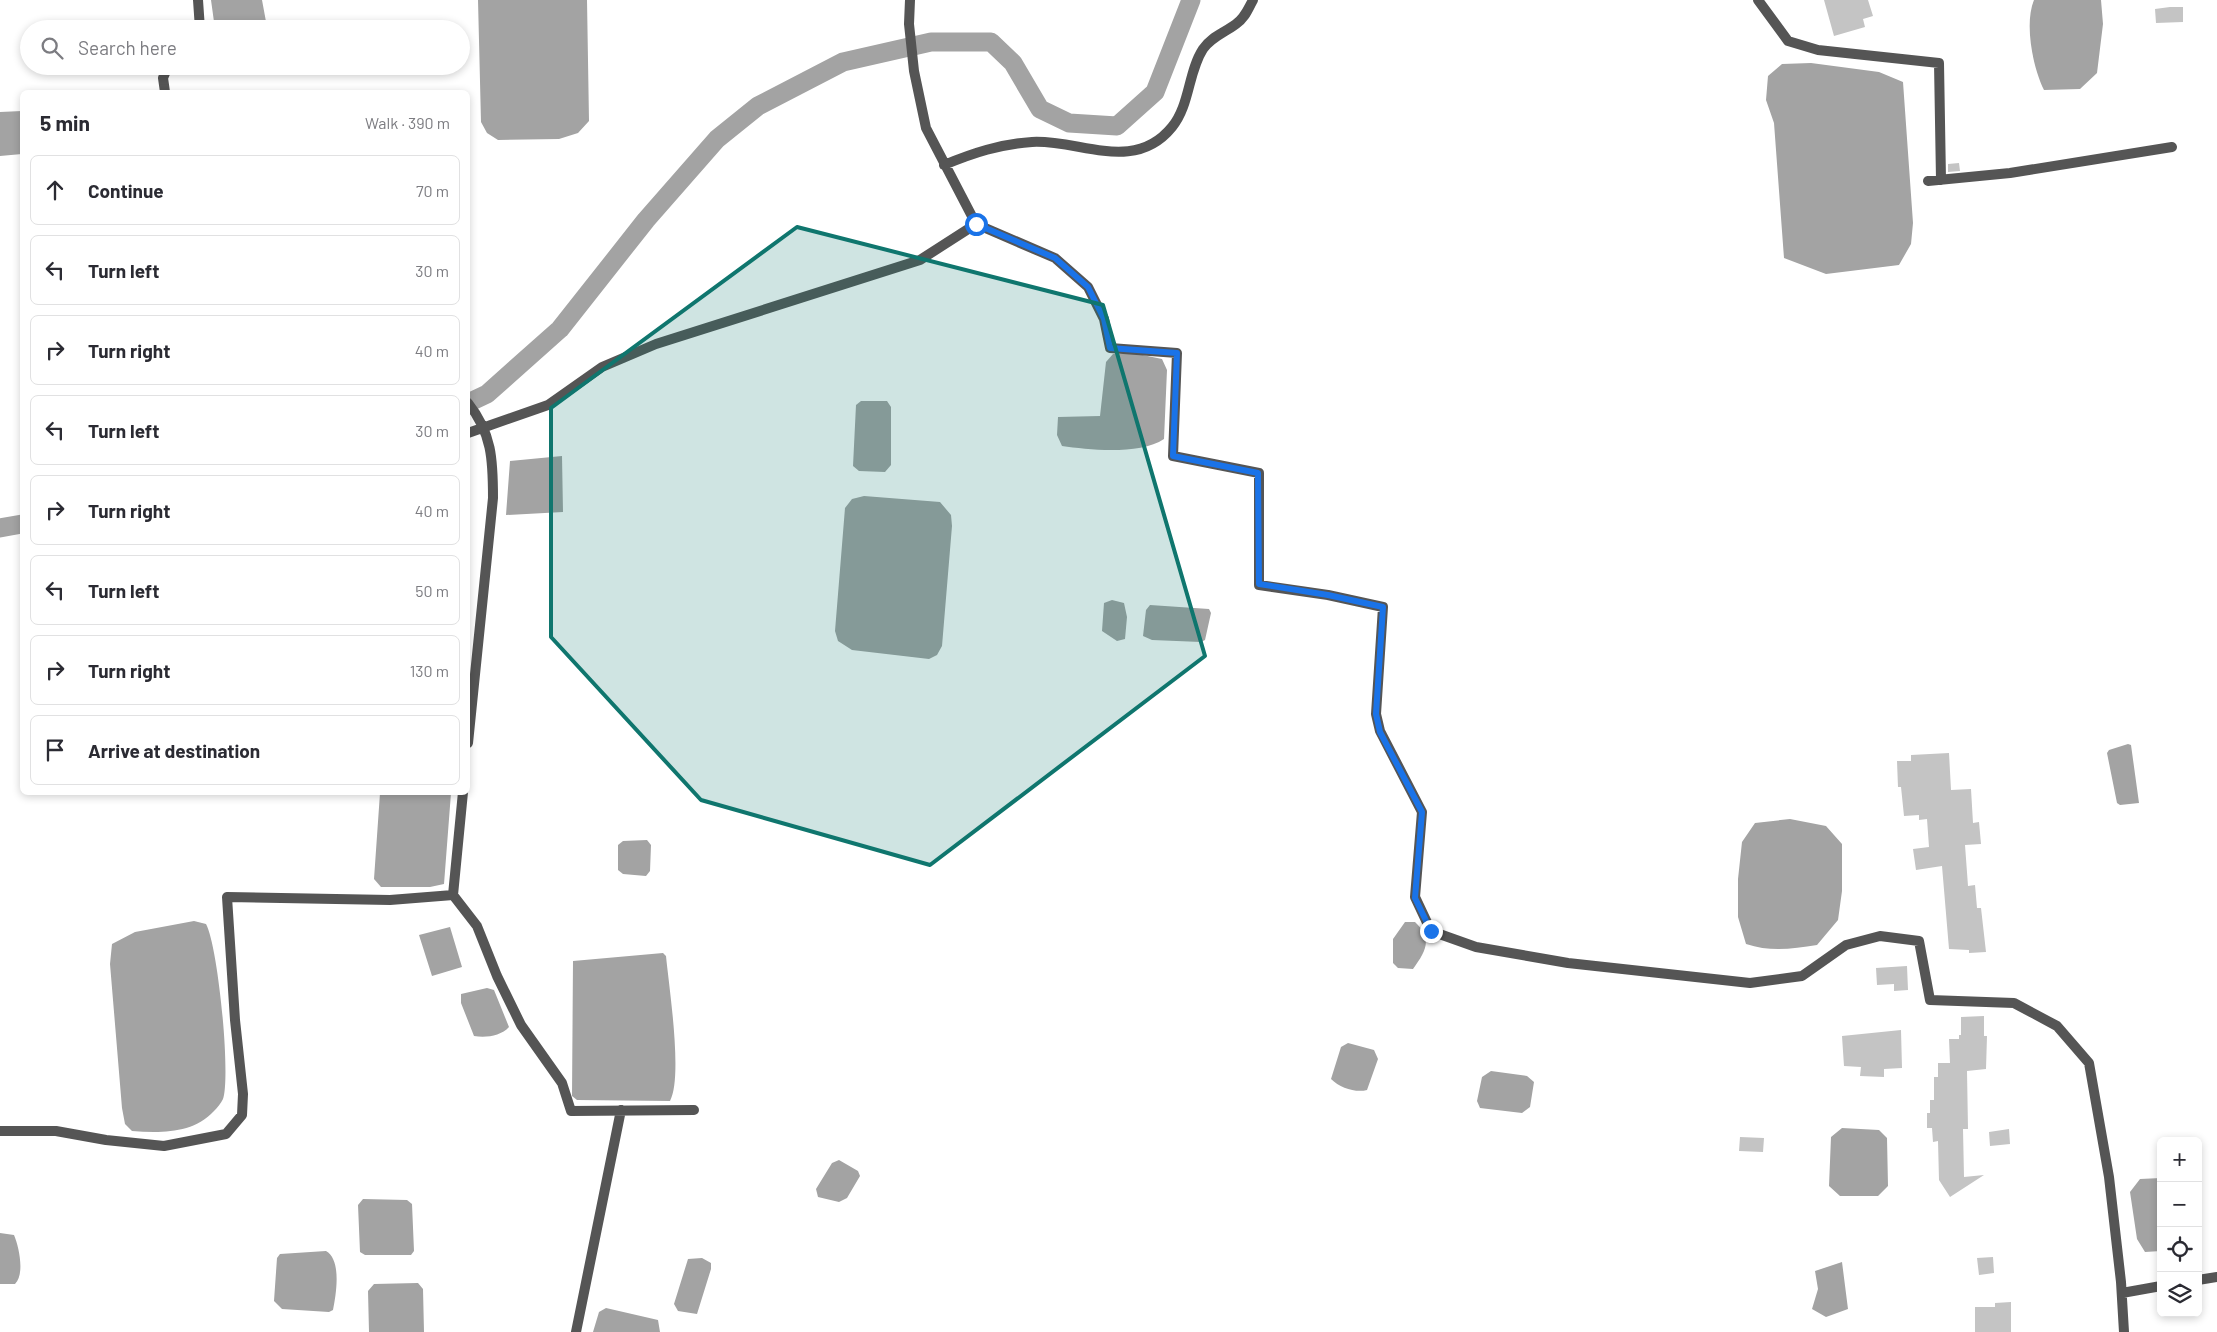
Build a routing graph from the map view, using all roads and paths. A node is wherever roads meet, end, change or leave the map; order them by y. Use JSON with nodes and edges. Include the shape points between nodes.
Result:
{"nodes":[{"id":1,"x":198,"y":0,"type":"edge"},
{"id":2,"x":910,"y":0,"type":"edge"},
{"id":3,"x":1253,"y":0,"type":"edge"},
{"id":4,"x":1758,"y":0,"type":"edge"},
{"id":5,"x":199,"y":20,"type":"edge"},
{"id":6,"x":165,"y":75,"type":"edge"},
{"id":7,"x":165,"y":90,"type":"edge"},
{"id":8,"x":2172,"y":147,"type":"dead end"},
{"id":9,"x":944,"y":165,"type":"junction"},
{"id":10,"x":1941,"y":180,"type":"junction"},
{"id":11,"x":1928,"y":181,"type":"dead end"},
{"id":12,"x":976,"y":224,"type":"junction"},
{"id":13,"x":470,"y":406,"type":"edge"},
{"id":14,"x":485,"y":428,"type":"junction"},
{"id":15,"x":470,"y":432,"type":"edge"},
{"id":16,"x":470,"y":723,"type":"edge"},
{"id":17,"x":463,"y":795,"type":"edge"},
{"id":18,"x":453,"y":895,"type":"junction"},
{"id":19,"x":621,"y":1110,"type":"junction"},
{"id":20,"x":694,"y":1110,"type":"dead end"},
{"id":21,"x":0,"y":1131,"type":"edge"},
{"id":22,"x":2217,"y":1277,"type":"edge"},
{"id":23,"x":2202,"y":1279,"type":"edge"},
{"id":24,"x":2157,"y":1287,"type":"edge"},
{"id":25,"x":2122,"y":1293,"type":"junction"},
{"id":26,"x":576,"y":1332,"type":"edge"},
{"id":27,"x":2124,"y":1332,"type":"edge"}],
"edges":[{"from":1,"to":5,"type":"street"},
{"from":2,"to":9,"type":"street","via":[[914,71],[926,128]]},
{"from":3,"to":9,"type":"street","via":[[1246,15],[1209,41],[1202,51],[1185,104],[1173,126],[1160,140],[1144,147],[1113,152],[1035,142],[1006,144]]},
{"from":4,"to":10,"type":"street","via":[[1788,41],[1818,50],[1938,63]]},
{"from":6,"to":7,"type":"street"},
{"from":8,"to":10,"type":"street","via":[[2010,173]]},
{"from":9,"to":12,"type":"street"},
{"from":10,"to":11,"type":"street"},
{"from":12,"to":14,"type":"street","via":[[920,260],[656,344],[602,367],[548,405]]},
{"from":12,"to":25,"type":"street","via":[[1055,258],[1088,287],[1104,319],[1110,348],[1177,353],[1173,456],[1258,473],[1259,584],[1383,607],[1376,714],[1380,732],[1422,812],[1415,898],[1431,931],[1476,947],[1568,963],[1750,983],[1802,976],[1846,945],[1880,936],[1919,941],[1930,1000],[2014,1002],[2057,1026],[2089,1063],[2108,1177]]},
{"from":13,"to":14,"type":"street"},
{"from":14,"to":15,"type":"street"},
{"from":14,"to":16,"type":"street","via":[[493,470],[493,498]]},
{"from":17,"to":18,"type":"street"},
{"from":18,"to":19,"type":"street","via":[[477,926],[521,1025],[562,1083],[571,1111]]},
{"from":18,"to":21,"type":"street","via":[[390,900],[228,897],[243,1094],[242,1115],[226,1134],[164,1146],[56,1131]]},
{"from":19,"to":20,"type":"street"},
{"from":19,"to":26,"type":"street"},
{"from":22,"to":23,"type":"street"},
{"from":24,"to":25,"type":"street"},
{"from":25,"to":27,"type":"street"}]}
